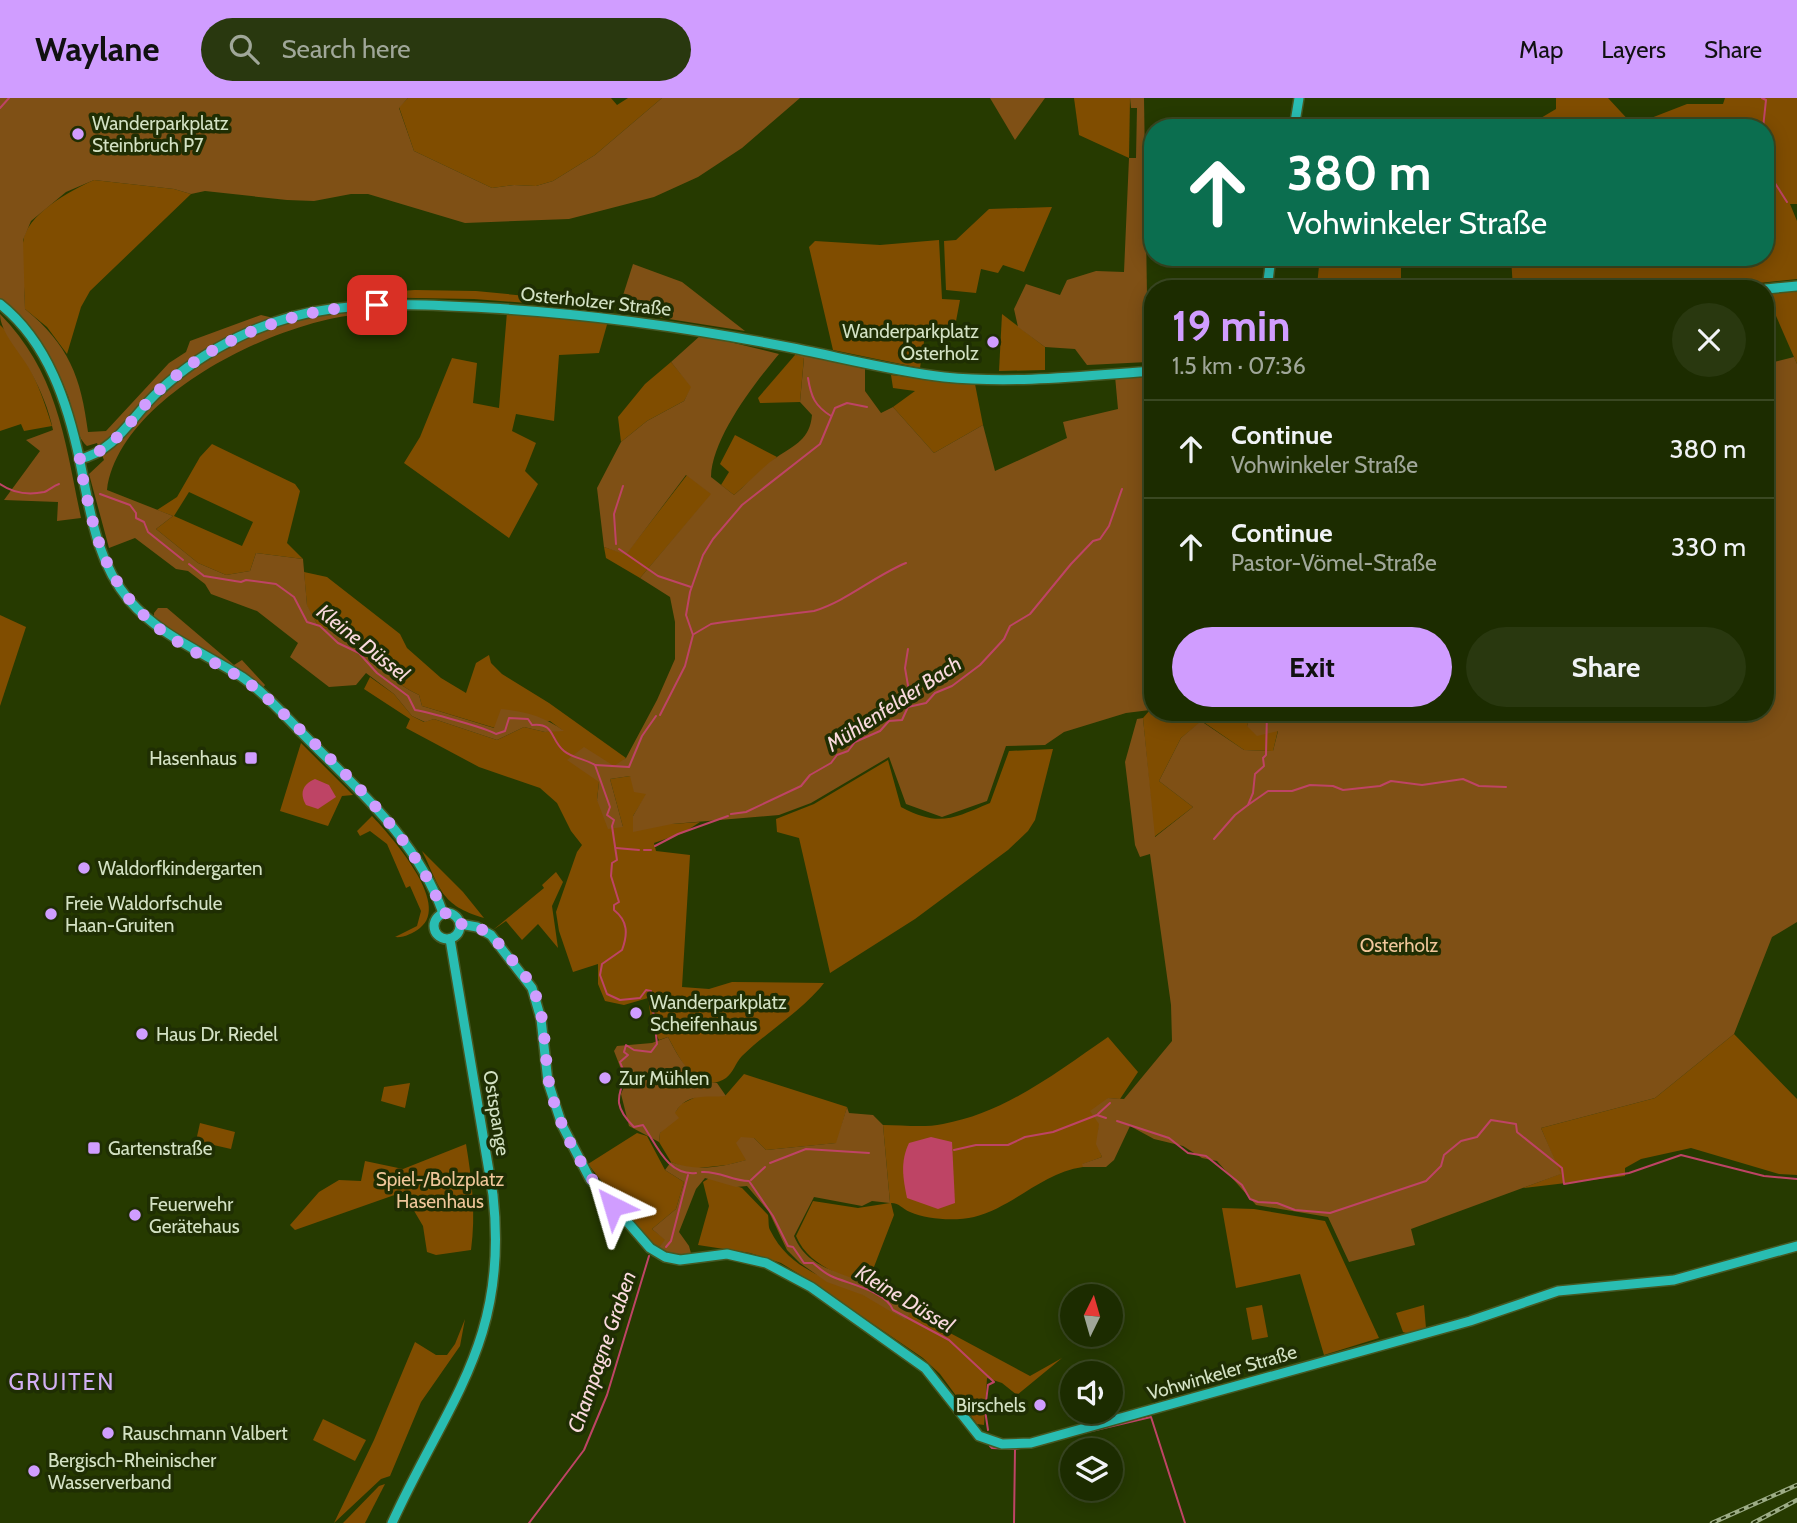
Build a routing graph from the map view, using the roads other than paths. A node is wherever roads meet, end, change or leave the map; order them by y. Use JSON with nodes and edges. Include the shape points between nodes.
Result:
{"nodes":[{"id":1,"x":1299,"y":98,"type":"edge"},
{"id":2,"x":1296,"y":119,"type":"edge"},
{"id":3,"x":1797,"y":286,"type":"edge"},
{"id":4,"x":1774,"y":288,"type":"edge"},
{"id":5,"x":0,"y":304,"type":"edge"},
{"id":6,"x":1144,"y":372,"type":"edge"},
{"id":7,"x":79,"y":459,"type":"junction"},
{"id":8,"x":443,"y":913,"type":"junction"},
{"id":9,"x":460,"y":924,"type":"junction"},
{"id":10,"x":450,"y":939,"type":"junction"},
{"id":11,"x":1797,"y":1247,"type":"edge"},
{"id":12,"x":392,"y":1523,"type":"edge"}],
"edges":[{"from":1,"to":2,"type":"main road"},
{"from":3,"to":4,"type":"main road"},
{"from":5,"to":7,"type":"main road","via":[[32,338],[52,372]]},
{"from":6,"to":7,"type":"main road","name":"Osterholzer Straße","via":[[970,379],[614,318],[470,306],[352,306],[279,321],[219,348],[160,390],[106,449]]},
{"from":7,"to":8,"type":"main road","via":[[93,526],[113,578],[146,618],[243,678],[357,788],[406,842]]},
{"from":8,"to":9,"type":"main road","via":[[454,914]]},
{"from":8,"to":10,"type":"main road","via":[[433,928],[440,938]]},
{"from":9,"to":10,"type":"main road"},
{"from":9,"to":11,"type":"main road","name":"Vohwinkeler Straße","via":[[491,935],[532,988],[541,1019],[548,1082],[562,1125],[590,1179],[650,1248],[680,1260],[741,1255],[787,1274],[925,1368],[975,1433],[994,1442],[1031,1443],[1470,1321],[1558,1291],[1674,1280]]},
{"from":10,"to":12,"type":"main road","name":"Ostspange","via":[[493,1195],[495,1276],[472,1367]]}]}
